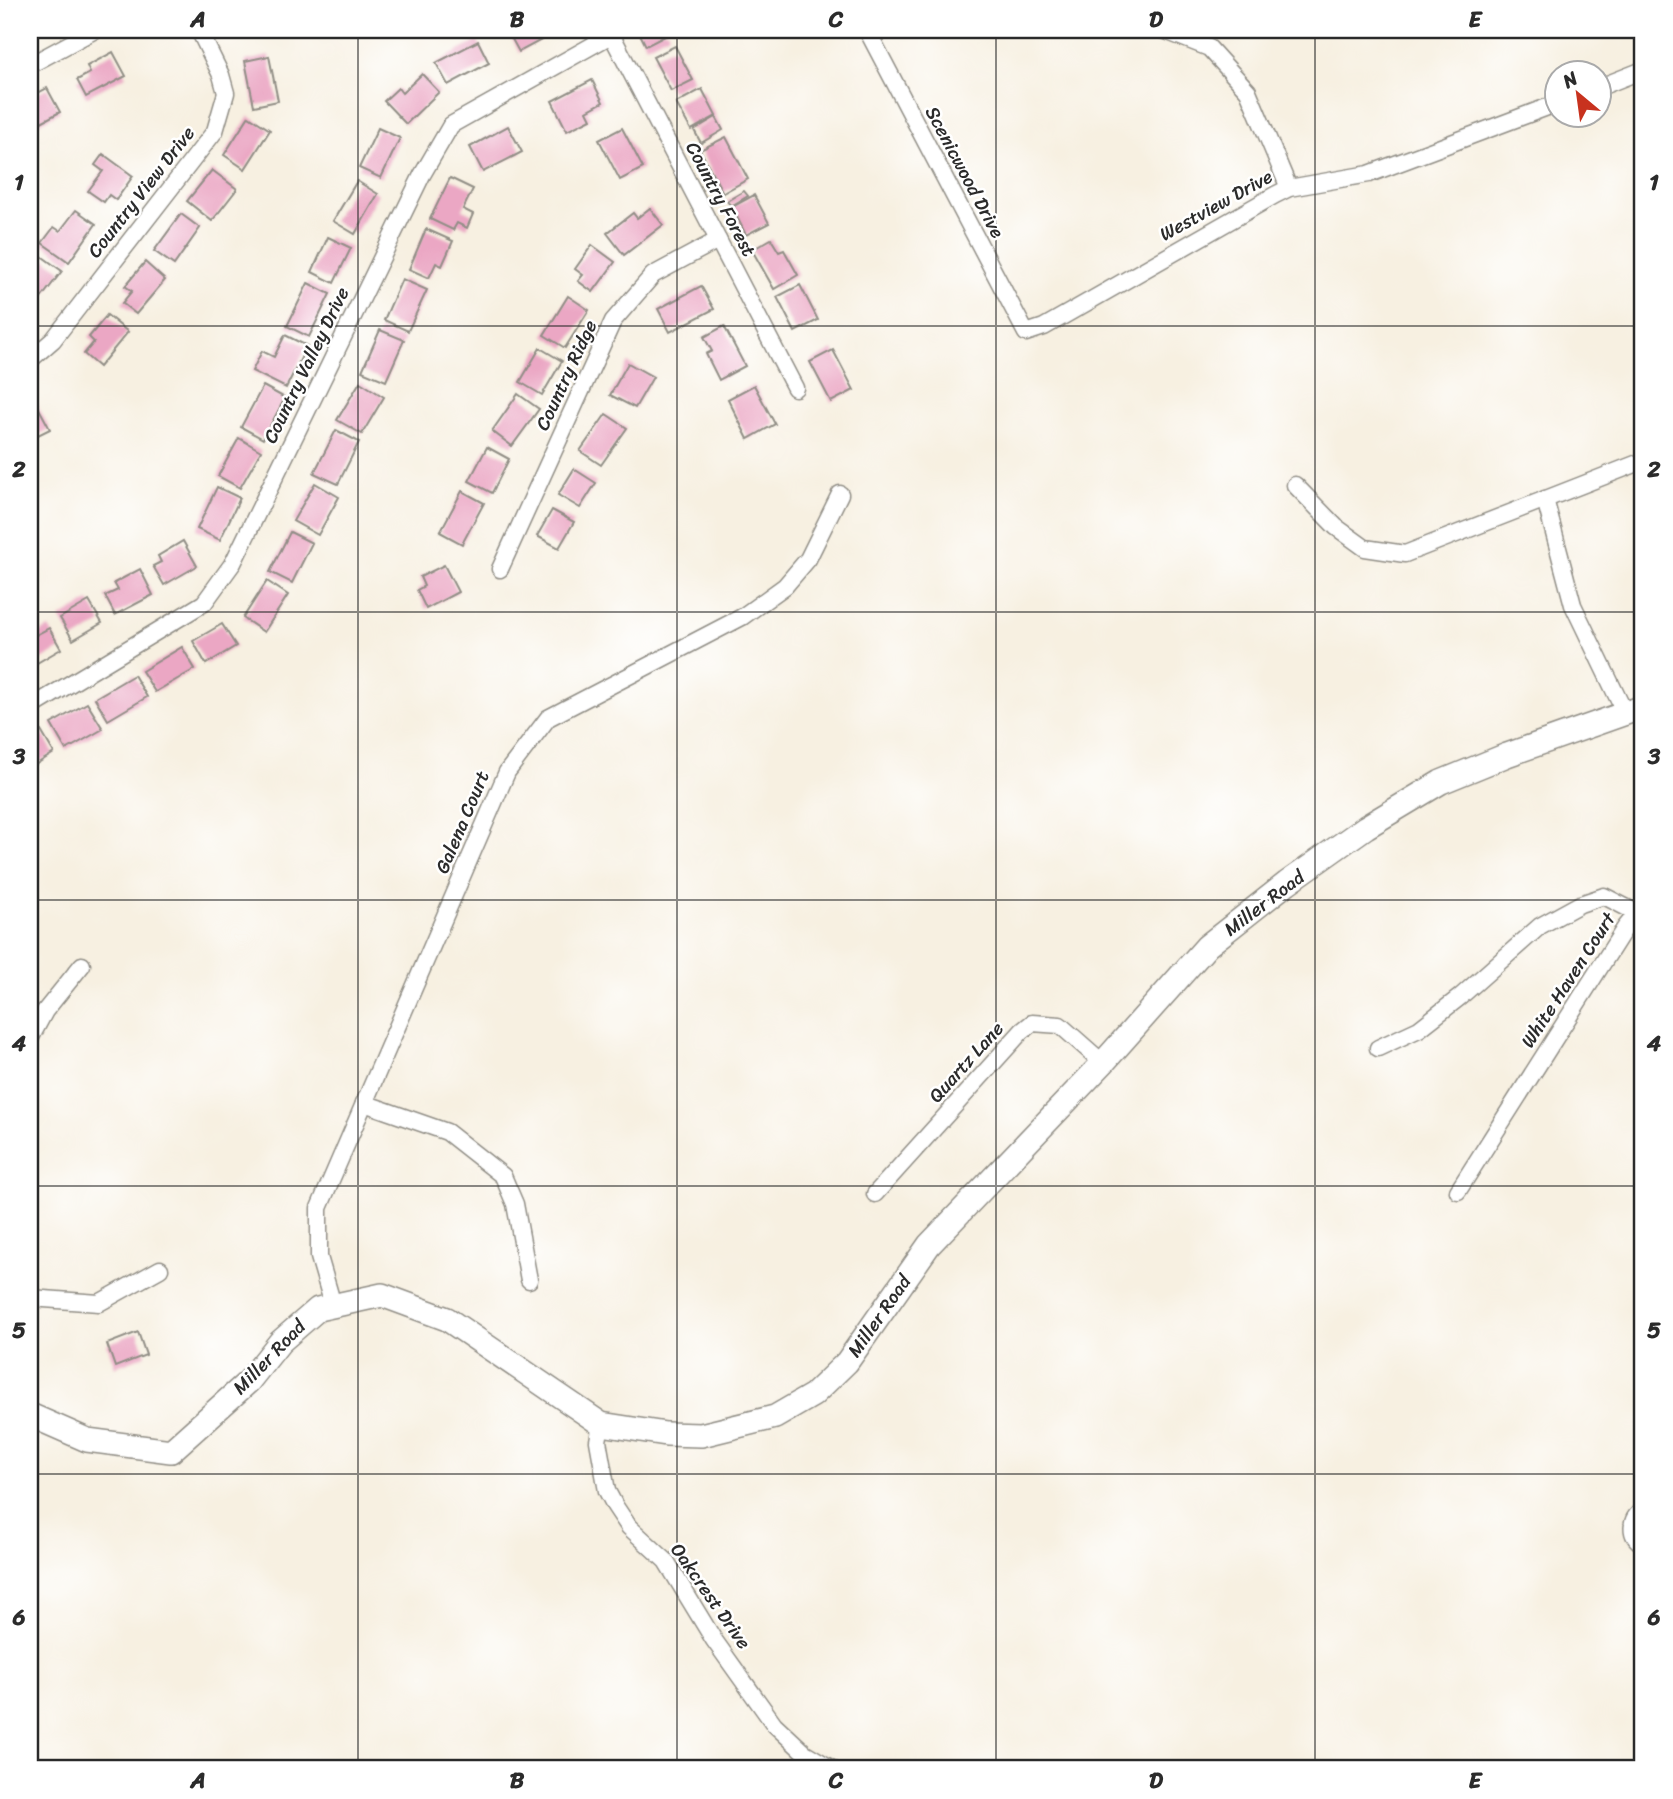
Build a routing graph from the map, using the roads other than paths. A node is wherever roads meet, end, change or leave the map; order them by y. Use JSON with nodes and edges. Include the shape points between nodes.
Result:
{"nodes":[{"id":1,"x":95,"y":30,"type":"edge"},
{"id":2,"x":199,"y":30,"type":"edge"},
{"id":3,"x":867,"y":30,"type":"edge"},
{"id":4,"x":1163,"y":30,"type":"edge"},
{"id":5,"x":610,"y":32,"type":"edge"},
{"id":6,"x":30,"y":65,"type":"edge"},
{"id":7,"x":1643,"y":71,"type":"edge"},
{"id":8,"x":1614,"y":82,"type":"edge"},
{"id":9,"x":1544,"y":108,"type":"edge"},
{"id":10,"x":1289,"y":188,"type":"junction"},
{"id":11,"x":718,"y":240,"type":"junction"},
{"id":12,"x":1026,"y":333,"type":"joint"},
{"id":13,"x":30,"y":360,"type":"edge"},
{"id":14,"x":795,"y":388,"type":"dead end"},
{"id":15,"x":1643,"y":461,"type":"edge"},
{"id":16,"x":1295,"y":485,"type":"dead end"},
{"id":17,"x":840,"y":494,"type":"dead end"},
{"id":18,"x":1545,"y":499,"type":"junction"},
{"id":19,"x":500,"y":569,"type":"dead end"},
{"id":20,"x":30,"y":708,"type":"edge"},
{"id":21,"x":1634,"y":710,"type":"edge"},
{"id":22,"x":1640,"y":911,"type":"edge"},
{"id":23,"x":82,"y":965,"type":"dead end"},
{"id":24,"x":30,"y":1038,"type":"edge"},
{"id":25,"x":1378,"y":1048,"type":"dead end"},
{"id":26,"x":1103,"y":1063,"type":"junction"},
{"id":27,"x":364,"y":1103,"type":"junction"},
{"id":28,"x":1458,"y":1191,"type":"dead end"},
{"id":29,"x":875,"y":1194,"type":"dead end"},
{"id":30,"x":160,"y":1269,"type":"dead end"},
{"id":31,"x":529,"y":1280,"type":"dead end"},
{"id":32,"x":30,"y":1298,"type":"edge"},
{"id":33,"x":333,"y":1305,"type":"junction"},
{"id":34,"x":30,"y":1415,"type":"edge"},
{"id":35,"x":601,"y":1423,"type":"junction"},
{"id":36,"x":1643,"y":1510,"type":"edge"},
{"id":37,"x":1643,"y":1544,"type":"edge"},
{"id":38,"x":832,"y":1769,"type":"edge"}],
"edges":[{"from":1,"to":6,"type":"street"},
{"from":2,"to":13,"type":"street","name":"Country View Drive","via":[[226,93],[215,131],[53,340]]},
{"from":3,"to":12,"type":"street","name":"Scenicwood Drive"},
{"from":4,"to":10,"type":"street","via":[[1209,48],[1248,91]]},
{"from":5,"to":11,"type":"street","name":"Country Forest"},
{"from":5,"to":20,"type":"street","name":"Country Valley Drive","via":[[451,125],[422,175],[233,563],[204,603]]},
{"from":7,"to":8,"type":"street"},
{"from":9,"to":10,"type":"street","name":"Westview Drive","via":[[1369,174]]},
{"from":10,"to":12,"type":"street","name":"Westview Drive"},
{"from":11,"to":14,"type":"street","name":"Country Forest"},
{"from":11,"to":19,"type":"street","name":"Country Ridge","via":[[653,275],[614,321]]},
{"from":15,"to":18,"type":"street"},
{"from":16,"to":18,"type":"street","via":[[1336,527],[1365,548],[1405,554]]},
{"from":17,"to":27,"type":"street","name":"Galena Court","via":[[808,559],[785,586],[742,617],[548,719],[506,772]]},
{"from":18,"to":21,"type":"street","via":[[1573,605]]},
{"from":21,"to":26,"type":"street","name":"Miller Road","via":[[1441,782],[1366,827],[1207,946]]},
{"from":22,"to":25,"type":"street","name":"White Haven Court","via":[[1604,896],[1580,904],[1539,926],[1419,1030]]},
{"from":22,"to":28,"type":"street","name":"White Haven Court"},
{"from":23,"to":24,"type":"street"},
{"from":26,"to":29,"type":"street","name":"Quartz Lane","via":[[1060,1025],[1032,1023]]},
{"from":26,"to":35,"type":"street","name":"Miller Road","via":[[929,1245],[847,1362],[813,1395],[775,1417],[701,1435]]},
{"from":27,"to":31,"type":"street","via":[[447,1132],[503,1175],[515,1204]]},
{"from":27,"to":33,"type":"street","name":"Galena Court","via":[[320,1208],[319,1258]]},
{"from":30,"to":32,"type":"street","via":[[99,1303]]},
{"from":33,"to":34,"type":"street","name":"Miller Road","via":[[318,1309],[280,1342],[249,1381],[171,1451],[87,1440]]},
{"from":33,"to":35,"type":"street","name":"Miller Road","via":[[382,1295],[447,1319]]},
{"from":35,"to":38,"type":"street","name":"Oakcrest Drive","via":[[598,1441],[607,1491],[629,1527],[666,1562],[774,1724],[805,1753]]},
{"from":36,"to":37,"type":"street","via":[[1632,1530]]}]}
